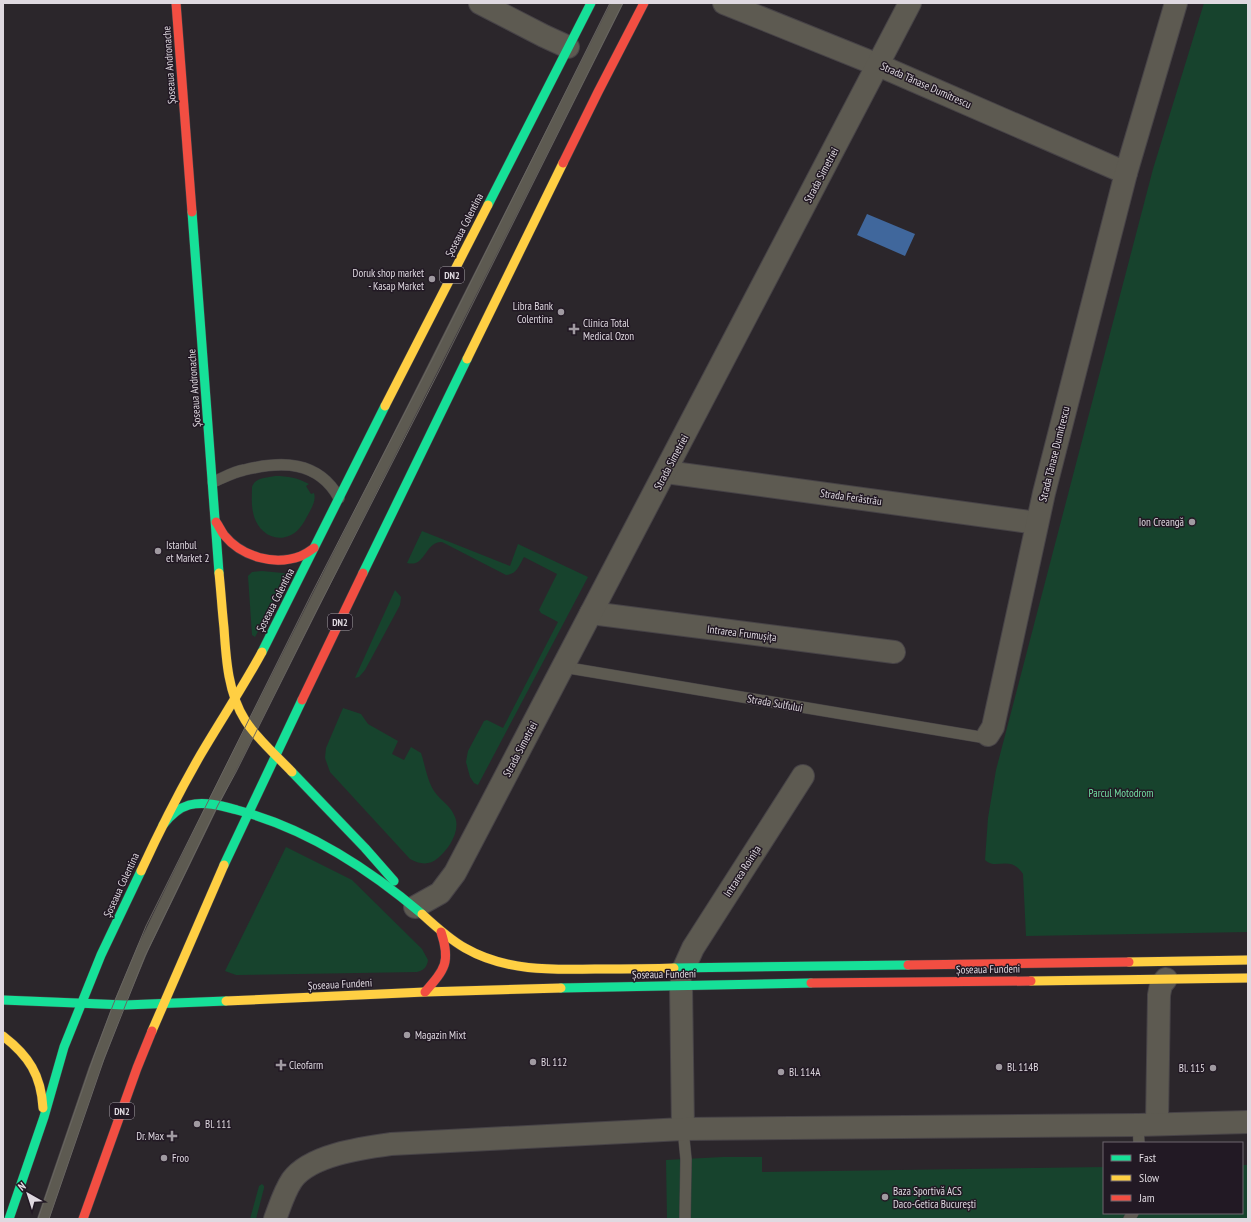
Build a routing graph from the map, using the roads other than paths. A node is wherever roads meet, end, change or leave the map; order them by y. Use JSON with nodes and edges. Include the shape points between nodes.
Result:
{"nodes":[{"id":1,"x":176,"y":3,"type":"edge"},
{"id":2,"x":480,"y":3,"type":"edge"},
{"id":3,"x":591,"y":3,"type":"edge"},
{"id":4,"x":617,"y":3,"type":"edge"},
{"id":5,"x":644,"y":3,"type":"edge"},
{"id":6,"x":724,"y":3,"type":"edge"},
{"id":7,"x":910,"y":3,"type":"edge"},
{"id":8,"x":1176,"y":3,"type":"edge"},
{"id":9,"x":568,"y":47,"type":"junction"},
{"id":10,"x":878,"y":65,"type":"junction"},
{"id":11,"x":1126,"y":173,"type":"junction"},
{"id":12,"x":666,"y":472,"type":"junction"},
{"id":13,"x":213,"y":482,"type":"junction"},
{"id":14,"x":338,"y":498,"type":"junction"},
{"id":15,"x":216,"y":522,"type":"junction"},
{"id":16,"x":1037,"y":523,"type":"junction"},
{"id":17,"x":314,"y":548,"type":"junction"},
{"id":18,"x":591,"y":613,"type":"junction"},
{"id":19,"x":894,"y":652,"type":"dead end"},
{"id":20,"x":562,"y":667,"type":"junction"},
{"id":21,"x":235,"y":700,"type":"junction"},
{"id":22,"x":251,"y":729,"type":"junction"},
{"id":23,"x":988,"y":735,"type":"joint"},
{"id":24,"x":276,"y":756,"type":"junction"},
{"id":25,"x":803,"y":776,"type":"dead end"},
{"id":26,"x":213,"y":804,"type":"junction"},
{"id":27,"x":248,"y":813,"type":"junction"},
{"id":28,"x":162,"y":826,"type":"junction"},
{"id":29,"x":415,"y":908,"type":"junction"},
{"id":30,"x":441,"y":932,"type":"junction"},
{"id":31,"x":1248,"y":960,"type":"edge"},
{"id":32,"x":682,"y":977,"type":"junction"},
{"id":33,"x":1248,"y":978,"type":"edge"},
{"id":34,"x":1166,"y":979,"type":"junction"},
{"id":35,"x":425,"y":992,"type":"junction"},
{"id":36,"x":3,"y":1000,"type":"edge"},
{"id":37,"x":81,"y":1004,"type":"junction"},
{"id":38,"x":163,"y":1004,"type":"junction"},
{"id":39,"x":119,"y":1005,"type":"junction"},
{"id":40,"x":3,"y":1036,"type":"edge"},
{"id":41,"x":44,"y":1117,"type":"junction"},
{"id":42,"x":1248,"y":1122,"type":"edge"},
{"id":43,"x":683,"y":1129,"type":"junction"},
{"id":44,"x":1145,"y":1131,"type":"edge"},
{"id":45,"x":9,"y":1219,"type":"edge"},
{"id":46,"x":43,"y":1219,"type":"edge"},
{"id":47,"x":83,"y":1219,"type":"edge"},
{"id":48,"x":275,"y":1219,"type":"edge"},
{"id":49,"x":685,"y":1219,"type":"edge"}],
"edges":[{"from":1,"to":13,"type":"main road","name":"Șoseaua Andronache"},
{"from":2,"to":9,"type":"street"},
{"from":3,"to":9,"type":"main road","name":"Șoseaua Colentina","number":"DN2"},
{"from":4,"to":22,"type":"lane"},
{"from":5,"to":24,"type":"main road","number":"DN2","via":[[393,510]]},
{"from":6,"to":10,"type":"street","name":"Strada Tănase Dumitrescu"},
{"from":7,"to":10,"type":"street","name":"Strada Simetriei"},
{"from":8,"to":11,"type":"street","name":"Strada Tănase Dumitrescu"},
{"from":9,"to":14,"type":"main road","name":"Șoseaua Colentina","number":"DN2"},
{"from":10,"to":11,"type":"street","name":"Strada Tănase Dumitrescu"},
{"from":10,"to":12,"type":"street","name":"Strada Simetriei"},
{"from":11,"to":16,"type":"street","name":"Strada Tănase Dumitrescu"},
{"from":12,"to":16,"type":"street","name":"Strada Ferăstrău"},
{"from":12,"to":18,"type":"street","name":"Strada Simetriei"},
{"from":13,"to":14,"type":"lane","via":[[244,470],[290,464],[300,466],[325,480]]},
{"from":13,"to":15,"type":"main road","name":"Șoseaua Andronache"},
{"from":14,"to":17,"type":"main road","name":"Șoseaua Colentina","number":"DN2"},
{"from":15,"to":17,"type":"main road","via":[[223,536],[230,542],[258,558],[285,561],[302,556]]},
{"from":15,"to":21,"type":"main road","name":"Șoseaua Andronache","via":[[226,659]]},
{"from":16,"to":23,"type":"street","name":"Strada Tănase Dumitrescu","via":[[993,727]]},
{"from":17,"to":21,"type":"main road","name":"Șoseaua Colentina","number":"DN2"},
{"from":18,"to":19,"type":"street","name":"Intrarea Frumușița"},
{"from":18,"to":20,"type":"street","name":"Strada Simetriei"},
{"from":20,"to":23,"type":"lane","name":"Strada Sulfului","via":[[980,737]]},
{"from":20,"to":29,"type":"street","name":"Strada Simetriei","via":[[455,873],[440,893]]},
{"from":21,"to":22,"type":"main road","name":"Șoseaua Andronache"},
{"from":21,"to":28,"type":"main road","name":"Șoseaua Colentina","number":"DN2","via":[[201,754]]},
{"from":22,"to":24,"type":"main road","name":"Șoseaua Andronache"},
{"from":22,"to":26,"type":"lane"},
{"from":24,"to":27,"type":"main road","number":"DN2"},
{"from":24,"to":29,"type":"main road","name":"Șoseaua Fundeni","via":[[381,865]]},
{"from":25,"to":32,"type":"street","name":"Intrarea Roinița","via":[[693,948]]},
{"from":26,"to":27,"type":"main road","name":"Șoseaua Fundeni"},
{"from":26,"to":28,"type":"main road","name":"Șoseaua Fundeni","via":[[186,806],[174,813]]},
{"from":26,"to":39,"type":"lane","via":[[143,948]]},
{"from":27,"to":29,"type":"main road","name":"Șoseaua Fundeni","via":[[280,824],[343,856],[384,883]]},
{"from":27,"to":38,"type":"main road","number":"DN2"},
{"from":28,"to":37,"type":"main road","name":"Șoseaua Colentina","number":"DN2","via":[[101,955]]},
{"from":29,"to":30,"type":"main road","name":"Șoseaua Fundeni"},
{"from":30,"to":32,"type":"main road","name":"Șoseaua Fundeni","via":[[463,947],[500,964],[522,968]]},
{"from":30,"to":35,"type":"main road","via":[[447,949],[447,960],[444,969]]},
{"from":31,"to":32,"type":"main road","name":"Șoseaua Fundeni"},
{"from":32,"to":34,"type":"main road","name":"Șoseaua Fundeni"},
{"from":32,"to":35,"type":"main road","name":"Șoseaua Fundeni"},
{"from":32,"to":43,"type":"street"},
{"from":33,"to":34,"type":"main road","name":"Șoseaua Fundeni"},
{"from":34,"to":44,"type":"street","via":[[1159,995]]},
{"from":35,"to":38,"type":"main road","name":"Șoseaua Fundeni"},
{"from":36,"to":37,"type":"main road","name":"Șoseaua Fundeni"},
{"from":37,"to":39,"type":"main road","name":"Șoseaua Fundeni"},
{"from":37,"to":41,"type":"main road","name":"Șoseaua Colentina","number":"DN2","via":[[64,1047]]},
{"from":38,"to":39,"type":"main road","name":"Șoseaua Fundeni"},
{"from":38,"to":47,"type":"main road","number":"DN2"},
{"from":39,"to":46,"type":"lane","via":[[86,1090]]},
{"from":40,"to":41,"type":"main road","via":[[22,1052],[34,1069],[40,1082]]},
{"from":41,"to":45,"type":"main road","name":"Șoseaua Colentina","number":"DN2"},
{"from":42,"to":44,"type":"street"},
{"from":43,"to":44,"type":"street"},
{"from":43,"to":48,"type":"street","via":[[368,1147],[324,1159],[303,1169],[287,1188]]},
{"from":43,"to":49,"type":"lane","via":[[686,1159]]}]}
